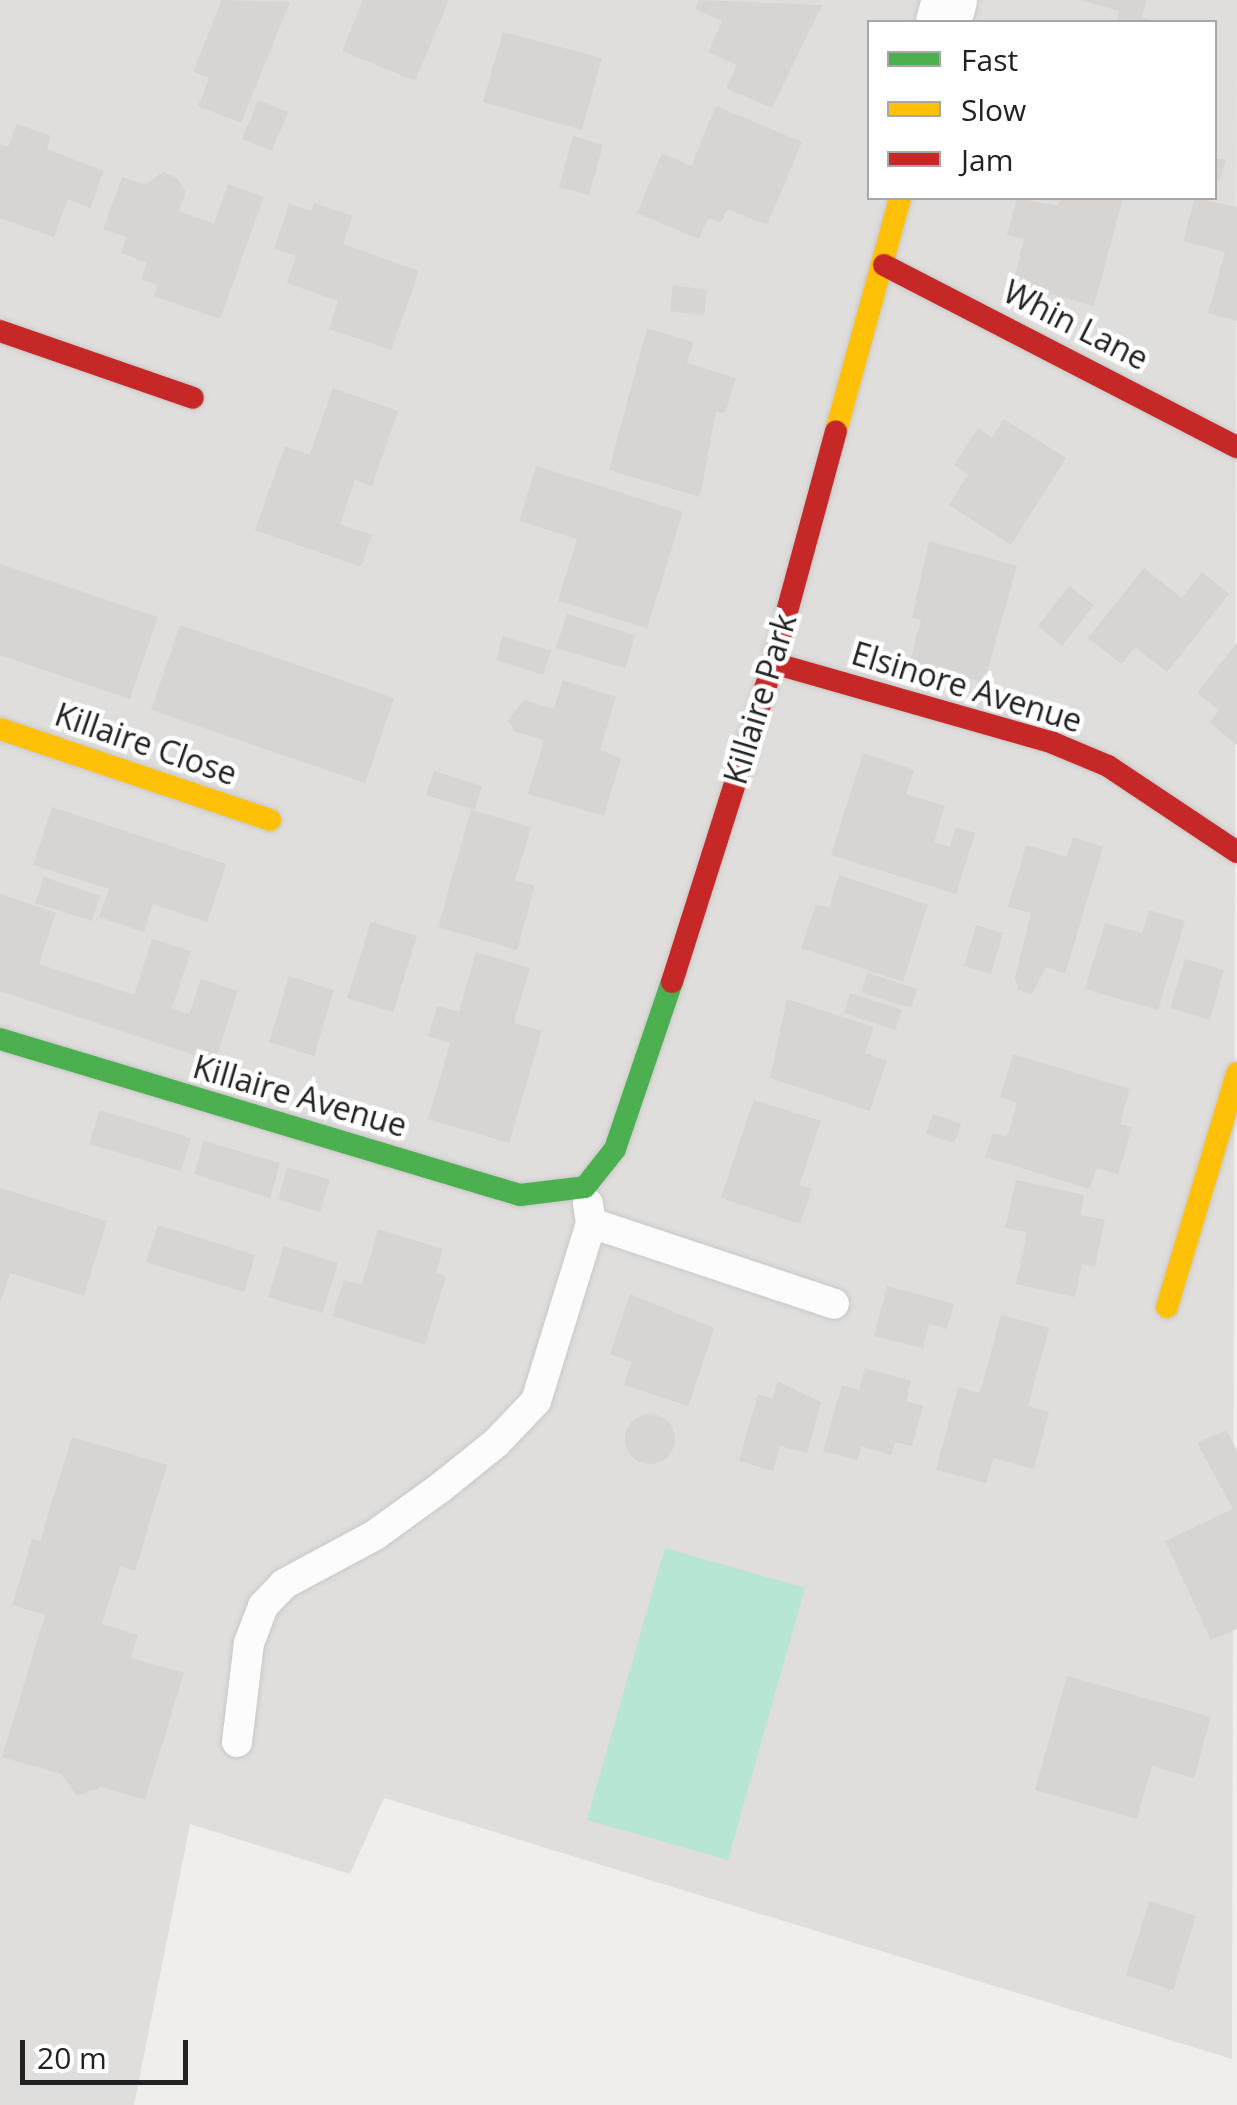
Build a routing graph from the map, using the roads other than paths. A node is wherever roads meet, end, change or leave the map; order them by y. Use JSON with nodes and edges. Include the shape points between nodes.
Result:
{"nodes":[{"id":1,"x":900,"y":200,"type":"edge"},
{"id":2,"x":884,"y":265,"type":"junction"},
{"id":3,"x":0,"y":331,"type":"edge"},
{"id":4,"x":193,"y":398,"type":"dead end"},
{"id":5,"x":1237,"y":447,"type":"edge"},
{"id":6,"x":773,"y":663,"type":"junction"},
{"id":7,"x":0,"y":729,"type":"edge"},
{"id":8,"x":270,"y":820,"type":"dead end"},
{"id":9,"x":1237,"y":852,"type":"edge"},
{"id":10,"x":0,"y":1039,"type":"edge"},
{"id":11,"x":1237,"y":1073,"type":"edge"},
{"id":12,"x":584,"y":1186,"type":"junction"},
{"id":13,"x":591,"y":1223,"type":"junction"},
{"id":14,"x":834,"y":1304,"type":"dead end"},
{"id":15,"x":1167,"y":1307,"type":"dead end"},
{"id":16,"x":237,"y":1742,"type":"dead end"}],
"edges":[{"from":1,"to":2,"type":"street","name":"Killaire Park"},
{"from":2,"to":5,"type":"street","name":"Whin Lane"},
{"from":2,"to":6,"type":"street","name":"Killaire Park"},
{"from":3,"to":4,"type":"street"},
{"from":6,"to":9,"type":"street","name":"Elsinore Avenue","via":[[1054,742],[1108,766]]},
{"from":6,"to":12,"type":"street","name":"Killaire Park","via":[[633,1106],[615,1148]]},
{"from":7,"to":8,"type":"street","name":"Killaire Close"},
{"from":10,"to":12,"type":"street","name":"Killaire Avenue","via":[[520,1195]]},
{"from":11,"to":15,"type":"street"},
{"from":12,"to":13,"type":"lane"},
{"from":13,"to":14,"type":"lane"},
{"from":13,"to":16,"type":"lane","via":[[536,1400],[496,1444],[440,1488],[375,1536],[284,1584],[263,1606],[249,1643]]}]}
